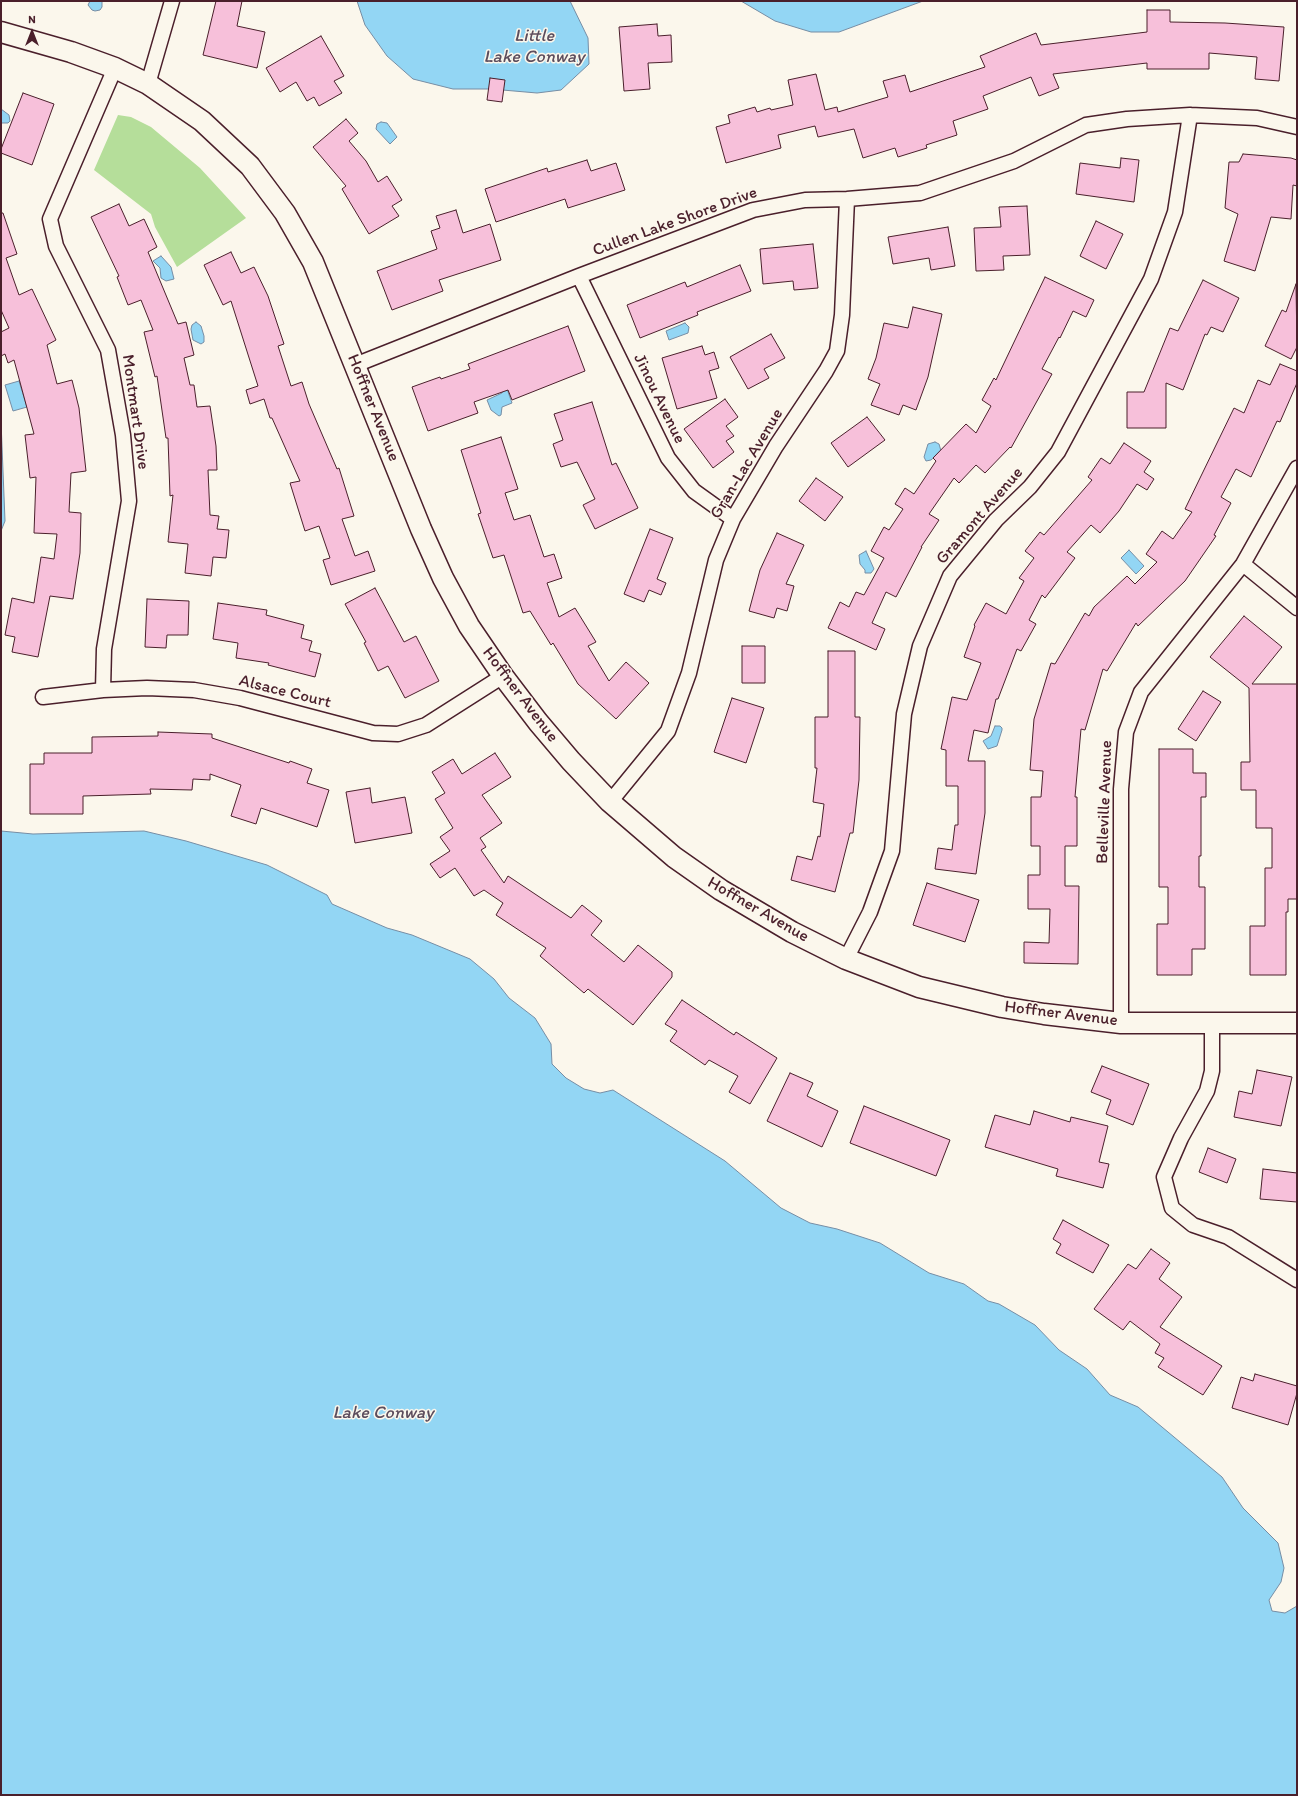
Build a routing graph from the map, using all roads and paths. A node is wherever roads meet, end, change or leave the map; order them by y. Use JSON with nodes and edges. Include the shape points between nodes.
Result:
{"nodes":[{"id":1,"x":172,"y":1,"type":"edge"},
{"id":2,"x":4,"y":29,"type":"edge"},
{"id":3,"x":115,"y":68,"type":"junction"},
{"id":4,"x":148,"y":84,"type":"junction"},
{"id":5,"x":1190,"y":115,"type":"junction"},
{"id":6,"x":1297,"y":127,"type":"edge"},
{"id":7,"x":847,"y":199,"type":"junction"},
{"id":8,"x":579,"y":276,"type":"junction"},
{"id":9,"x":355,"y":365,"type":"junction"},
{"id":10,"x":1297,"y":468,"type":"edge"},
{"id":11,"x":733,"y":519,"type":"junction"},
{"id":12,"x":1243,"y":564,"type":"junction"},
{"id":13,"x":1297,"y":608,"type":"edge"},
{"id":14,"x":503,"y":676,"type":"junction"},
{"id":15,"x":104,"y":690,"type":"junction"},
{"id":16,"x":42,"y":697,"type":"dead end"},
{"id":17,"x":610,"y":802,"type":"junction"},
{"id":18,"x":846,"y":959,"type":"junction"},
{"id":19,"x":1121,"y":1023,"type":"junction"},
{"id":20,"x":1297,"y":1023,"type":"edge"},
{"id":21,"x":1212,"y":1024,"type":"junction"},
{"id":22,"x":1297,"y":1280,"type":"edge"}],
"edges":[{"from":1,"to":4,"type":"street"},
{"from":2,"to":3,"type":"main road","name":"Hoffner Avenue"},
{"from":3,"to":4,"type":"main road","name":"Hoffner Avenue"},
{"from":3,"to":15,"type":"street","name":"Montmart Drive","via":[[50,219],[56,246],[108,350],[123,435],[129,501],[105,642]]},
{"from":4,"to":9,"type":"main road","name":"Hoffner Avenue","via":[[202,121],[250,166],[285,213],[313,262]]},
{"from":5,"to":6,"type":"street","name":"Cullen Lake Shore Drive","via":[[1257,118]]},
{"from":5,"to":7,"type":"street","name":"Cullen Lake Shore Drive","via":[[1127,118],[1086,125],[1014,161],[920,193]]},
{"from":5,"to":18,"type":"street","name":"Gramont Avenue","via":[[1175,212],[1151,279],[1058,452],[1030,487],[996,520],[950,576],[920,646],[904,714],[892,851],[870,912]]},
{"from":7,"to":8,"type":"street","name":"Cullen Lake Shore Drive","via":[[806,200],[753,210]]},
{"from":7,"to":11,"type":"street","name":"Gran-Lac Avenue","via":[[842,315],[837,351]]},
{"from":8,"to":9,"type":"street","name":"Cullen Lake Shore Drive"},
{"from":8,"to":11,"type":"street","name":"Jinou Avenue","via":[[668,458],[694,492]]},
{"from":9,"to":14,"type":"main road","name":"Hoffner Avenue","via":[[443,578],[469,626]]},
{"from":10,"to":12,"type":"street","name":"Belleville Avenue"},
{"from":11,"to":17,"type":"street","name":"Gran-Lac Avenue","via":[[716,560],[689,673],[668,731]]},
{"from":12,"to":13,"type":"street"},
{"from":12,"to":19,"type":"street","name":"Belleville Avenue","via":[[1141,692],[1126,732],[1121,789]]},
{"from":14,"to":15,"type":"street","name":"Alsace Court","via":[[426,725],[398,734],[373,733],[240,698],[194,690]]},
{"from":14,"to":17,"type":"main road","name":"Hoffner Avenue","via":[[571,761]]},
{"from":15,"to":16,"type":"street","name":"Alsace Court"},
{"from":17,"to":18,"type":"main road","name":"Hoffner Avenue","via":[[674,857],[721,890],[792,932]]},
{"from":18,"to":19,"type":"main road","name":"Hoffner Avenue","via":[[919,987],[989,1005]]},
{"from":19,"to":21,"type":"main road","name":"Hoffner Avenue"},
{"from":20,"to":21,"type":"main road","name":"Hoffner Avenue"},
{"from":21,"to":22,"type":"street","via":[[1212,1071],[1207,1091],[1181,1138],[1164,1177],[1172,1208],[1193,1225],[1228,1237]]}]}
